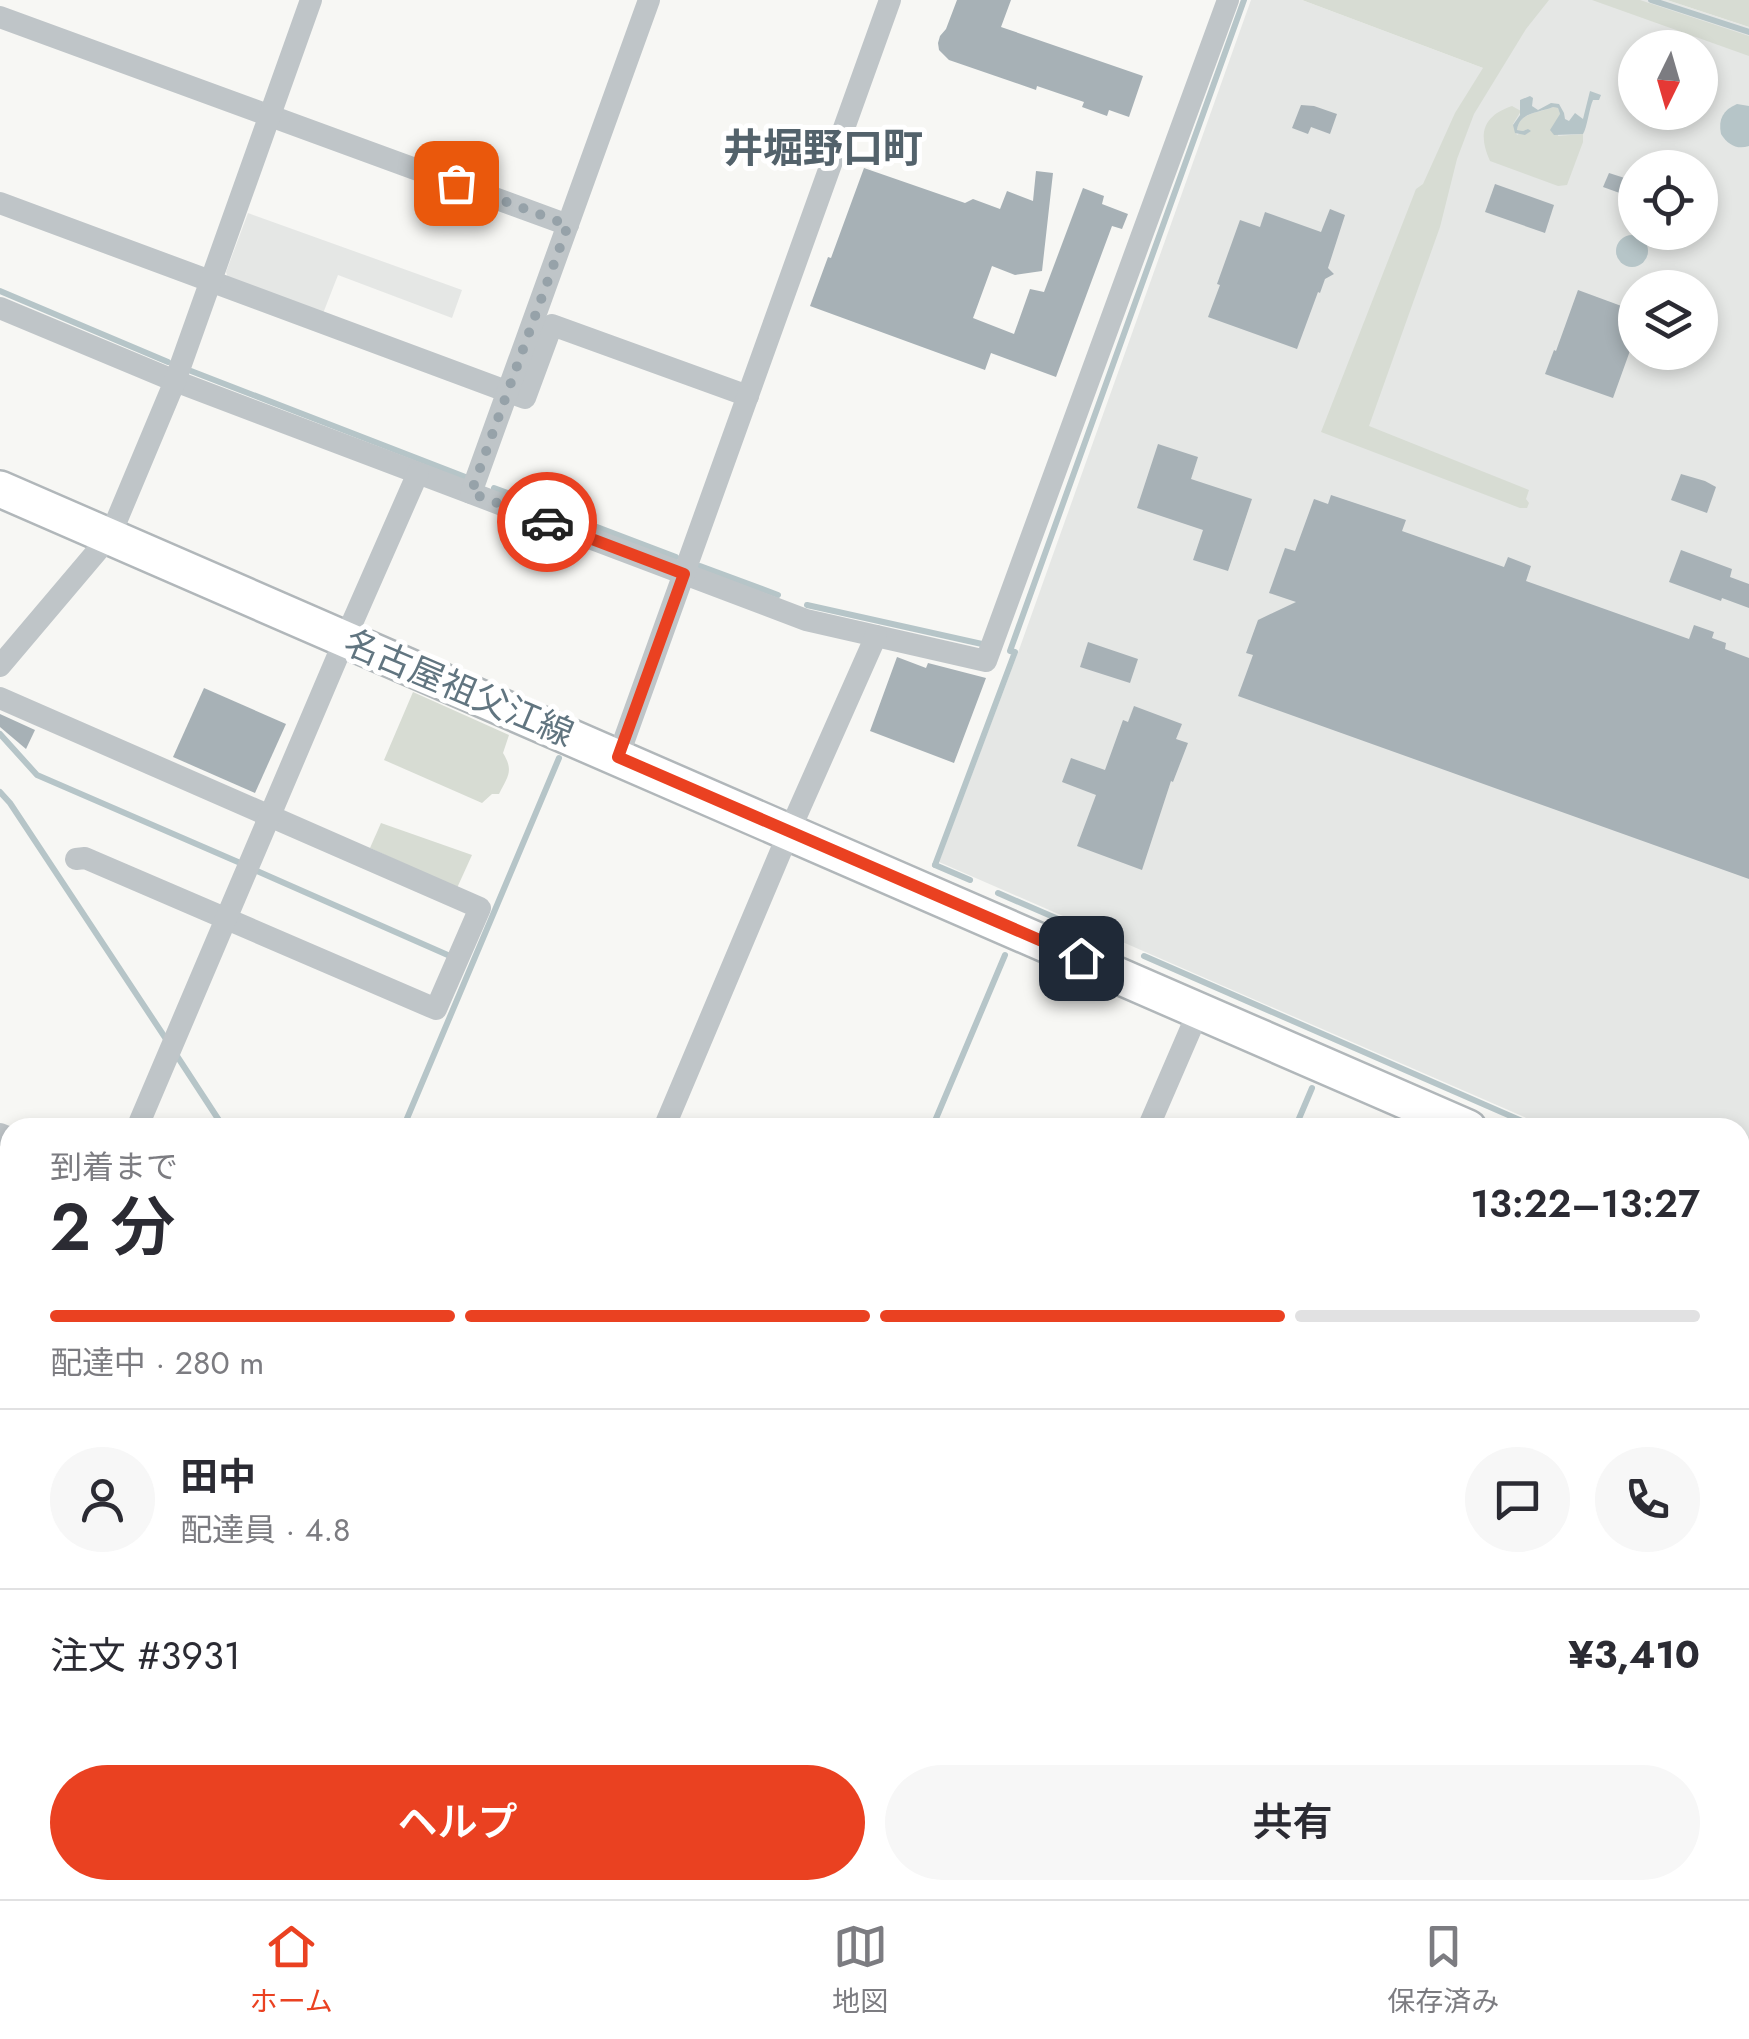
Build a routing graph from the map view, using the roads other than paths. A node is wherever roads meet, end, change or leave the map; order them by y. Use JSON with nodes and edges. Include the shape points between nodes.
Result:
{"nodes":[{"id":1,"x":311,"y":0,"type":"edge"},
{"id":2,"x":649,"y":0,"type":"edge"},
{"id":3,"x":890,"y":0,"type":"edge"},
{"id":4,"x":1228,"y":0,"type":"edge"},
{"id":5,"x":0,"y":17,"type":"edge"},
{"id":6,"x":270,"y":114,"type":"junction"},
{"id":7,"x":0,"y":203,"type":"edge"},
{"id":8,"x":568,"y":225,"type":"junction"},
{"id":9,"x":210,"y":282,"type":"junction"},
{"id":10,"x":0,"y":308,"type":"edge"},
{"id":11,"x":175,"y":381,"type":"junction"},
{"id":12,"x":508,"y":392,"type":"junction"},
{"id":13,"x":748,"y":396,"type":"junction"},
{"id":14,"x":418,"y":473,"type":"junction"},
{"id":15,"x":0,"y":488,"type":"edge"},
{"id":16,"x":471,"y":493,"type":"junction"},
{"id":17,"x":110,"y":536,"type":"junction"},
{"id":18,"x":684,"y":574,"type":"junction"},
{"id":19,"x":876,"y":636,"type":"junction"},
{"id":20,"x":344,"y":638,"type":"junction"},
{"id":21,"x":0,"y":666,"type":"edge"},
{"id":22,"x":0,"y":698,"type":"edge"},
{"id":23,"x":618,"y":757,"type":"junction"},
{"id":24,"x":269,"y":816,"type":"junction"},
{"id":25,"x":789,"y":832,"type":"junction"},
{"id":26,"x":76,"y":859,"type":"dead end"},
{"id":27,"x":226,"y":919,"type":"junction"},
{"id":28,"x":1199,"y":1010,"type":"junction"},
{"id":29,"x":141,"y":1118,"type":"edge"},
{"id":30,"x":668,"y":1118,"type":"edge"},
{"id":31,"x":1152,"y":1118,"type":"edge"},
{"id":32,"x":1445,"y":1118,"type":"edge"}],
"edges":[{"from":1,"to":6,"type":"street"},
{"from":2,"to":8,"type":"street"},
{"from":3,"to":13,"type":"street"},
{"from":4,"to":19,"type":"street","via":[[986,661]]},
{"from":5,"to":6,"type":"street"},
{"from":6,"to":8,"type":"street"},
{"from":6,"to":9,"type":"street"},
{"from":7,"to":9,"type":"street"},
{"from":8,"to":12,"type":"street"},
{"from":9,"to":11,"type":"street"},
{"from":9,"to":12,"type":"street"},
{"from":10,"to":11,"type":"street"},
{"from":11,"to":14,"type":"street"},
{"from":11,"to":17,"type":"street"},
{"from":12,"to":13,"type":"street","via":[[525,398],[552,325]]},
{"from":12,"to":16,"type":"street"},
{"from":13,"to":18,"type":"street"},
{"from":14,"to":16,"type":"street"},
{"from":14,"to":20,"type":"street"},
{"from":15,"to":17,"type":"main road","name":"名古屋祖父江線"},
{"from":16,"to":18,"type":"street"},
{"from":17,"to":20,"type":"main road","name":"名古屋祖父江線"},
{"from":17,"to":21,"type":"street"},
{"from":18,"to":19,"type":"street","via":[[806,620]]},
{"from":18,"to":23,"type":"street"},
{"from":19,"to":25,"type":"street"},
{"from":20,"to":23,"type":"main road","name":"名古屋祖父江線"},
{"from":20,"to":24,"type":"street"},
{"from":22,"to":24,"type":"street"},
{"from":23,"to":25,"type":"main road","name":"名古屋祖父江線"},
{"from":24,"to":27,"type":"street"},
{"from":24,"to":27,"type":"street","via":[[480,908],[436,1009]]},
{"from":25,"to":28,"type":"main road","name":"名古屋祖父江線"},
{"from":25,"to":30,"type":"street"},
{"from":26,"to":27,"type":"street"},
{"from":27,"to":29,"type":"street"},
{"from":28,"to":31,"type":"street"},
{"from":28,"to":32,"type":"main road","name":"名古屋祖父江線"}]}
